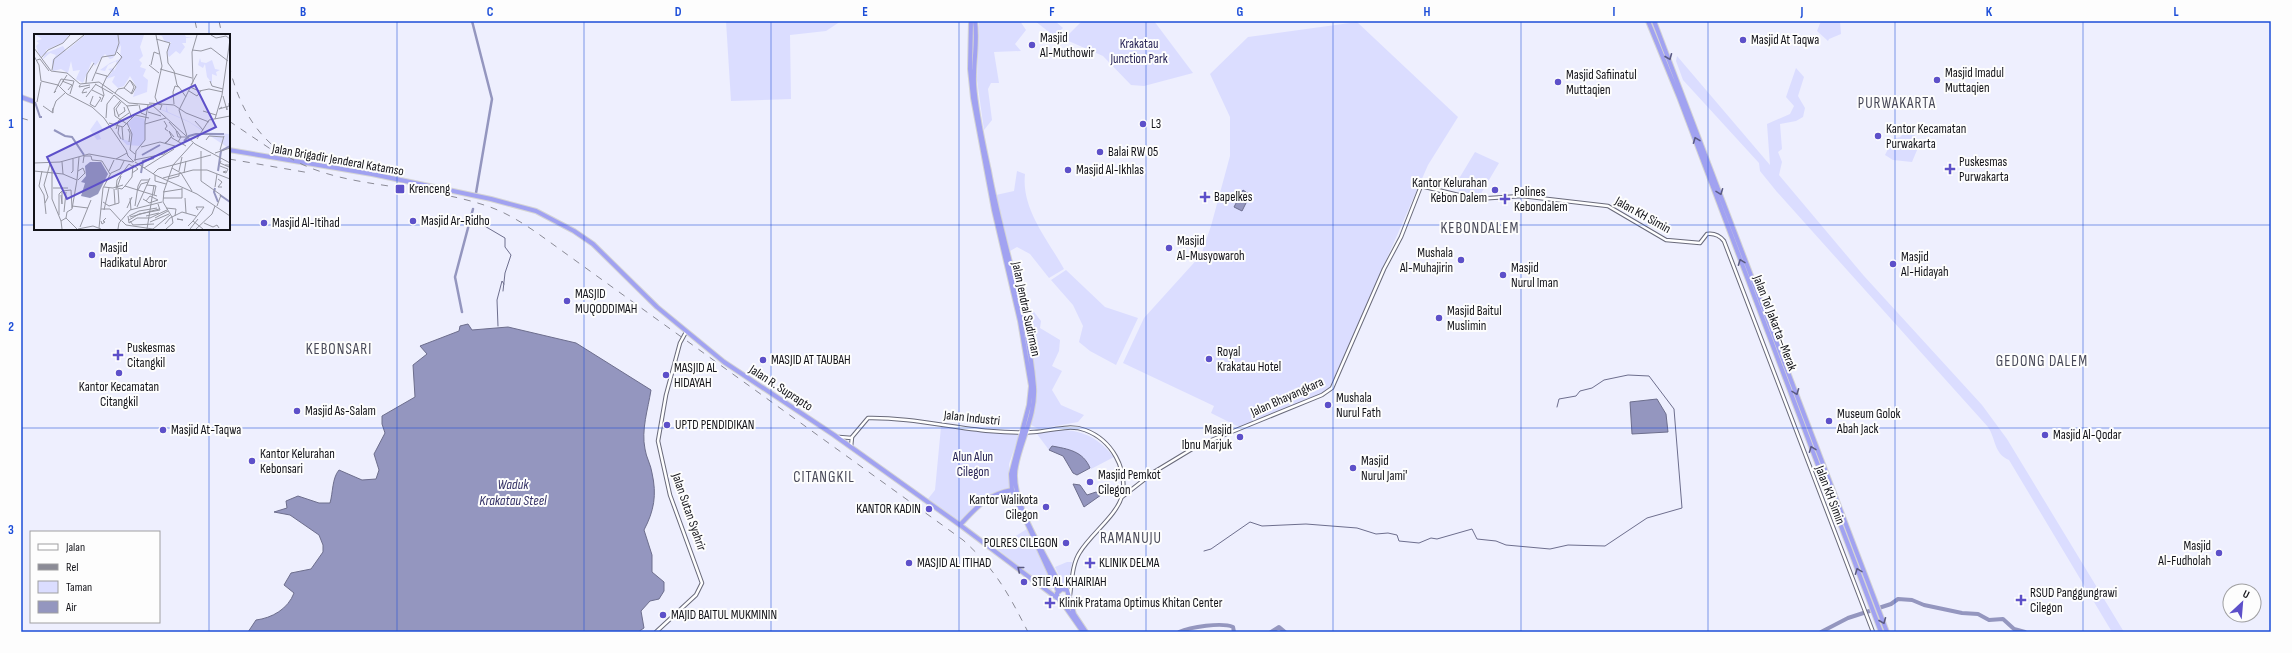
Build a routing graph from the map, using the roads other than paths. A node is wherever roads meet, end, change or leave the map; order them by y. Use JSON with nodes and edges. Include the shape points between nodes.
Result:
{"nodes":[{"id":1,"x":1648,"y":21,"type":"edge"},
{"id":2,"x":1654,"y":21,"type":"edge"},
{"id":3,"x":974,"y":22,"type":"edge"},
{"id":4,"x":21,"y":97,"type":"edge"},
{"id":5,"x":34,"y":102,"type":"edge"},
{"id":6,"x":230,"y":150,"type":"edge"},
{"id":7,"x":1421,"y":186,"type":"joint"},
{"id":8,"x":491,"y":199,"type":"joint"},
{"id":9,"x":686,"y":332,"type":"junction"},
{"id":10,"x":1024,"y":432,"type":"junction"},
{"id":11,"x":834,"y":435,"type":"junction"},
{"id":12,"x":852,"y":438,"type":"junction"},
{"id":13,"x":851,"y":448,"type":"junction"},
{"id":14,"x":1012,"y":490,"type":"junction"},
{"id":15,"x":1122,"y":497,"type":"junction"},
{"id":16,"x":960,"y":525,"type":"junction"},
{"id":17,"x":1060,"y":590,"type":"junction"},
{"id":18,"x":1069,"y":597,"type":"junction"},
{"id":19,"x":1061,"y":601,"type":"junction"},
{"id":20,"x":1875,"y":608,"type":"junction"},
{"id":21,"x":656,"y":632,"type":"edge"},
{"id":22,"x":1083,"y":632,"type":"edge"},
{"id":23,"x":1086,"y":632,"type":"edge"},
{"id":24,"x":1873,"y":632,"type":"edge"},
{"id":25,"x":1882,"y":632,"type":"edge"},
{"id":26,"x":1887,"y":632,"type":"edge"}],
"edges":[{"from":20,"to":1,"type":"highway","name":"Jalan Tol Jakarta–Merak","one_way":true},
{"from":2,"to":20,"type":"highway","name":"Jalan Tol Jakarta–Merak","one_way":true},
{"from":3,"to":10,"type":"highway","name":"Jalan Jendral Sudirman","via":[[977,102],[994,197],[1023,319],[1034,388]]},
{"from":4,"to":5,"type":"highway"},
{"from":6,"to":8,"type":"highway","name":"Jalan Brigadir Jenderal Katamso","via":[[372,174]]},
{"from":7,"to":15,"type":"street","name":"Jalan Bhayangkara","via":[[1401,237],[1384,269],[1332,388],[1322,395],[1197,446],[1154,472]]},
{"from":7,"to":24,"type":"street","name":"Jalan KH Simin","via":[[1475,199],[1522,196],[1587,202],[1616,209],[1669,241],[1700,243],[1707,234],[1722,239]]},
{"from":8,"to":9,"type":"highway","name":"Jalan R. Suprapto","via":[[536,211],[584,236]]},
{"from":9,"to":11,"type":"highway","name":"Jalan R. Suprapto","via":[[724,362]]},
{"from":9,"to":21,"type":"street","name":"Jalan Sutan Syahrir","via":[[680,343],[667,390],[658,441],[670,495],[702,583],[696,595]]},
{"from":10,"to":12,"type":"street","name":"Jalan Industri","via":[[868,418]]},
{"from":10,"to":14,"type":"highway","name":"Jalan Jendral Sudirman","via":[[1011,474]]},
{"from":10,"to":15,"type":"street","name":"Jalan Industri","via":[[1068,428],[1084,430],[1097,438],[1117,456],[1123,473]]},
{"from":10,"to":17,"type":"highway","name":"Jalan Jendral Sudirman","via":[[1014,479],[1016,492]]},
{"from":11,"to":12,"type":"street"},
{"from":11,"to":13,"type":"highway","name":"Jalan R. Suprapto"},
{"from":12,"to":13,"type":"street"},
{"from":13,"to":16,"type":"highway","name":"Jalan R. Suprapto"},
{"from":14,"to":16,"type":"highway","via":[[997,493],[984,500]]},
{"from":14,"to":17,"type":"highway","name":"Jalan Jendral Sudirman"},
{"from":15,"to":18,"type":"street","via":[[1080,552],[1075,562]]},
{"from":19,"to":16,"type":"highway","name":"Jalan R. Suprapto","one_way":true},
{"from":17,"to":18,"type":"highway","via":[[1067,590]]},
{"from":17,"to":19,"type":"highway","via":[[1057,598]]},
{"from":18,"to":19,"type":"highway"},
{"from":18,"to":23,"type":"highway","via":[[1074,614]]},
{"from":19,"to":22,"type":"highway"},
{"from":20,"to":25,"type":"highway","name":"Jalan Tol Jakarta–Merak"},
{"from":20,"to":26,"type":"highway","name":"Jalan Tol Jakarta–Merak","one_way":true}]}
